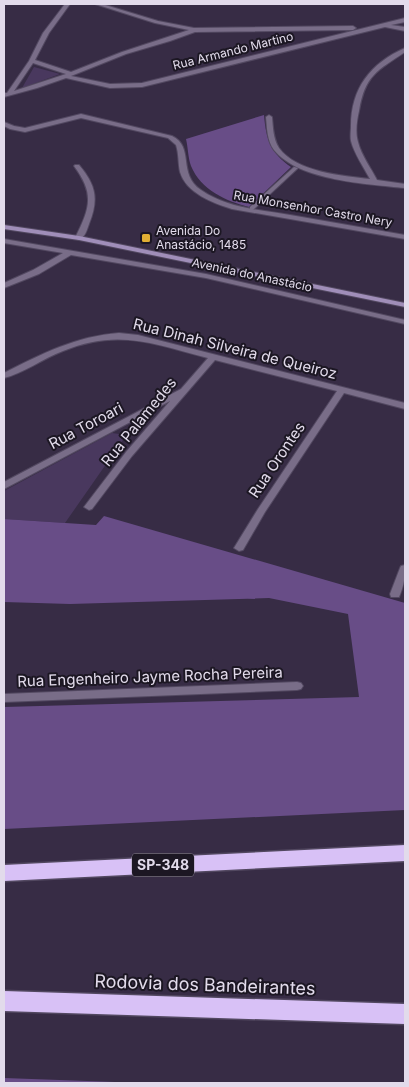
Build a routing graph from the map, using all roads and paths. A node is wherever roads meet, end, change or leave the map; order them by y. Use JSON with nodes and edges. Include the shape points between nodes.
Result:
{"nodes":[{"id":1,"x":66,"y":4,"type":"edge"},
{"id":2,"x":98,"y":4,"type":"edge"},
{"id":3,"x":405,"y":20,"type":"edge"},
{"id":4,"x":384,"y":25,"type":"junction"},
{"id":5,"x":311,"y":28,"type":"junction"},
{"id":6,"x":366,"y":29,"type":"junction"},
{"id":7,"x":405,"y":29,"type":"edge"},
{"id":8,"x":194,"y":30,"type":"junction"},
{"id":9,"x":332,"y":37,"type":"junction"},
{"id":10,"x":405,"y":50,"type":"edge"},
{"id":11,"x":32,"y":61,"type":"junction"},
{"id":12,"x":72,"y":74,"type":"junction"},
{"id":13,"x":65,"y":76,"type":"junction"},
{"id":14,"x":6,"y":95,"type":"edge"},
{"id":15,"x":269,"y":117,"type":"dead end"},
{"id":16,"x":4,"y":124,"type":"edge"},
{"id":17,"x":77,"y":166,"type":"dead end"},
{"id":18,"x":296,"y":168,"type":"dead end"},
{"id":19,"x":374,"y":181,"type":"junction"},
{"id":20,"x":405,"y":186,"type":"edge"},
{"id":21,"x":252,"y":208,"type":"dead end"},
{"id":22,"x":4,"y":227,"type":"edge"},
{"id":23,"x":405,"y":237,"type":"edge"},
{"id":24,"x":79,"y":238,"type":"junction"},
{"id":25,"x":4,"y":241,"type":"edge"},
{"id":26,"x":71,"y":252,"type":"junction"},
{"id":27,"x":4,"y":286,"type":"edge"},
{"id":28,"x":405,"y":305,"type":"edge"},
{"id":29,"x":405,"y":322,"type":"edge"},
{"id":30,"x":213,"y":357,"type":"junction"},
{"id":31,"x":4,"y":376,"type":"edge"},
{"id":32,"x":342,"y":390,"type":"junction"},
{"id":33,"x":182,"y":391,"type":"junction"},
{"id":34,"x":405,"y":406,"type":"edge"},
{"id":35,"x":4,"y":486,"type":"edge"},
{"id":36,"x":89,"y":507,"type":"dead end"},
{"id":37,"x":239,"y":548,"type":"dead end"},
{"id":38,"x":405,"y":568,"type":"edge"},
{"id":39,"x":395,"y":594,"type":"dead end"},
{"id":40,"x":297,"y":686,"type":"dead end"},
{"id":41,"x":4,"y":698,"type":"edge"},
{"id":42,"x":405,"y":853,"type":"edge"},
{"id":43,"x":4,"y":873,"type":"edge"},
{"id":44,"x":4,"y":1001,"type":"edge"},
{"id":45,"x":405,"y":1014,"type":"edge"}],
"edges":[{"from":1,"to":11,"type":"street"},
{"from":2,"to":8,"type":"street"},
{"from":3,"to":4,"type":"street","name":"Rua Armando Martino"},
{"from":4,"to":6,"type":"street","name":"Rua Armando Martino"},
{"from":4,"to":7,"type":"street"},
{"from":5,"to":6,"type":"street"},
{"from":5,"to":8,"type":"street"},
{"from":5,"to":9,"type":"street"},
{"from":6,"to":9,"type":"street","name":"Rua Armando Martino"},
{"from":8,"to":12,"type":"street"},
{"from":9,"to":13,"type":"street","name":"Rua Armando Martino","via":[[142,85],[110,86]]},
{"from":10,"to":19,"type":"street","via":[[380,66],[364,82],[359,93],[354,141]]},
{"from":11,"to":12,"type":"street"},
{"from":11,"to":14,"type":"street"},
{"from":12,"to":13,"type":"street"},
{"from":13,"to":14,"type":"street"},
{"from":15,"to":19,"type":"street","via":[[273,144],[288,161],[321,173]]},
{"from":16,"to":23,"type":"street","name":"Rua Monsenhor Castro Nery","via":[[25,130],[81,116],[178,140],[184,173],[190,183],[198,191],[232,207]]},
{"from":17,"to":24,"type":"street","via":[[87,176],[93,198],[90,217]]},
{"from":18,"to":21,"type":"lane"},
{"from":19,"to":20,"type":"street"},
{"from":22,"to":24,"type":"main road","name":"Avenida do Anastácio"},
{"from":24,"to":28,"type":"main road","name":"Avenida do Anastácio"},
{"from":25,"to":26,"type":"street","name":"Avenida do Anastácio"},
{"from":26,"to":27,"type":"street"},
{"from":26,"to":29,"type":"street","name":"Avenida do Anastácio","via":[[206,276]]},
{"from":30,"to":31,"type":"street","name":"Rua Dinah Silveira de Queiroz","via":[[138,337],[110,335],[73,343]]},
{"from":30,"to":32,"type":"street","name":"Rua Dinah Silveira de Queiroz"},
{"from":30,"to":33,"type":"street","name":"Rua Palamedes"},
{"from":32,"to":34,"type":"street","name":"Rua Dinah Silveira de Queiroz"},
{"from":32,"to":37,"type":"street","name":"Rua Orontes"},
{"from":33,"to":35,"type":"street","name":"Rua Toroari"},
{"from":33,"to":36,"type":"street","name":"Rua Palamedes"},
{"from":38,"to":39,"type":"street"},
{"from":40,"to":41,"type":"street","name":"Rua Engenheiro Jayme Rocha Pereira"},
{"from":42,"to":43,"type":"highway","number":"SP-348"},
{"from":44,"to":45,"type":"highway","name":"Rodovia dos Bandeirantes"}]}
